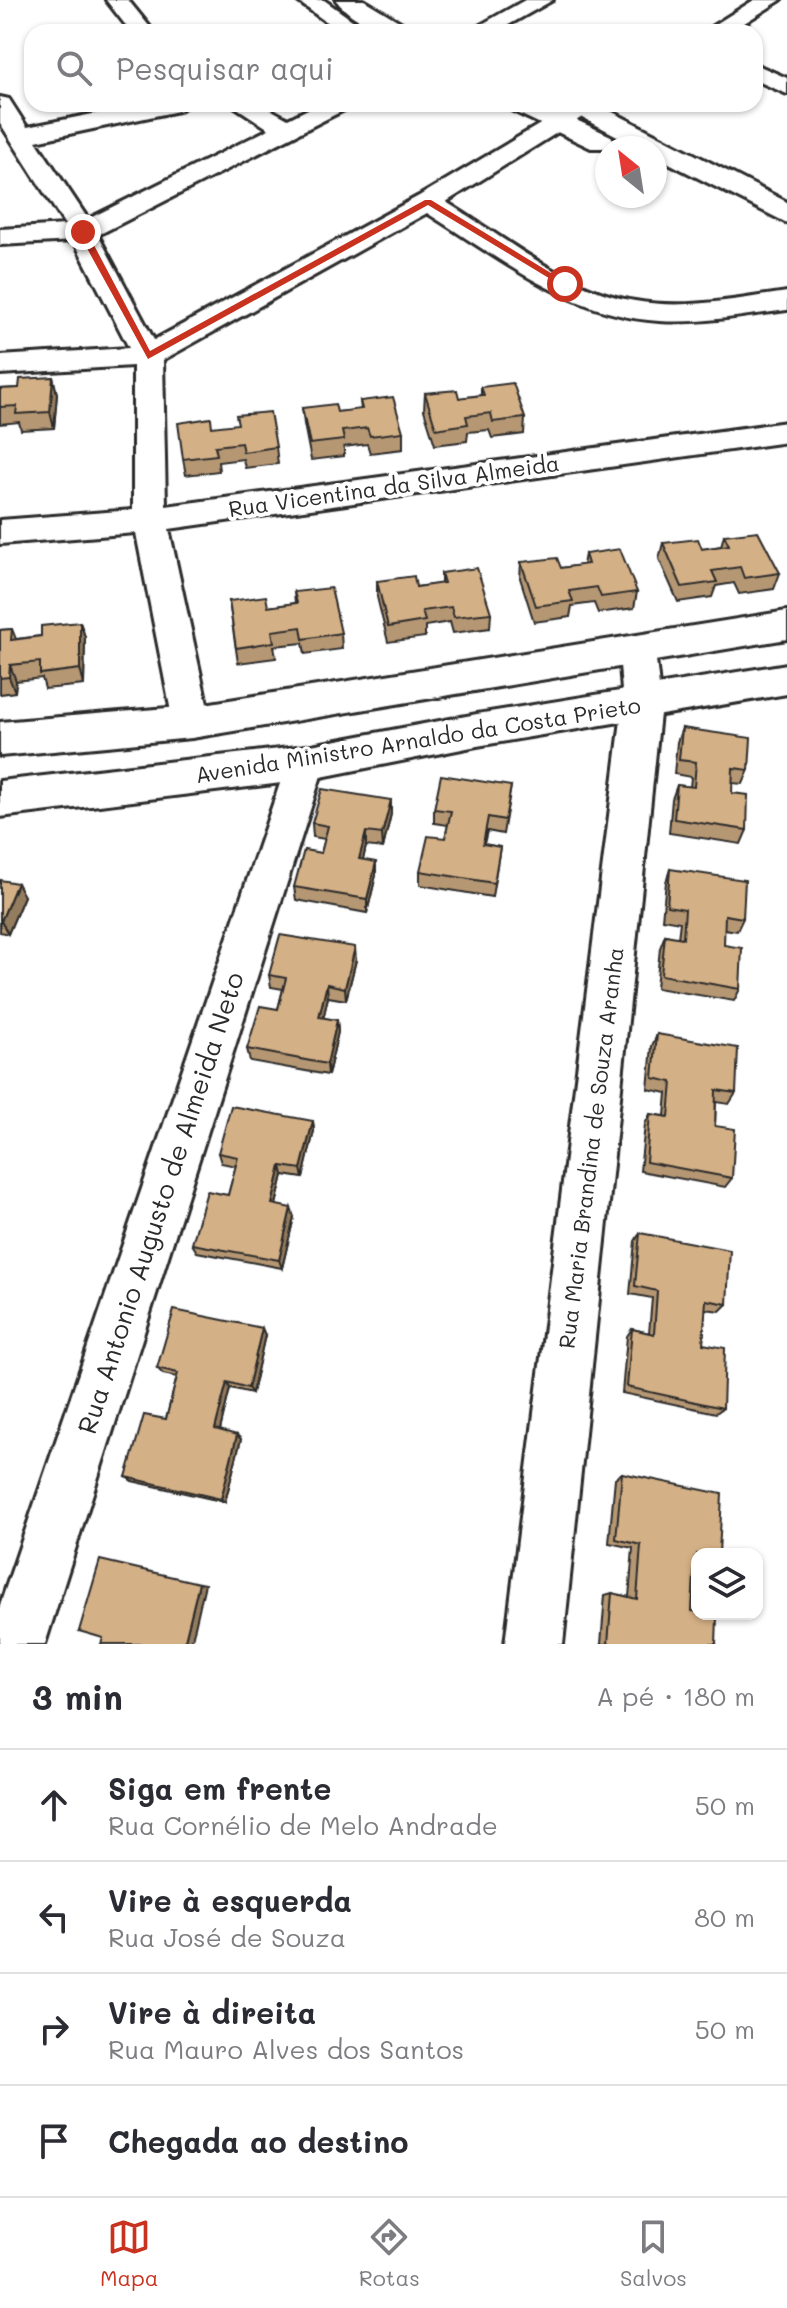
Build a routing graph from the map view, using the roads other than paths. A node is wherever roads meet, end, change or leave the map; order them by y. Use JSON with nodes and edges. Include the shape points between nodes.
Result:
{"nodes":[{"id":1,"x":117,"y":0,"type":"edge"},
{"id":2,"x":308,"y":0,"type":"edge"},
{"id":3,"x":348,"y":0,"type":"edge"},
{"id":4,"x":542,"y":0,"type":"edge"},
{"id":5,"x":770,"y":0,"type":"edge"},
{"id":6,"x":136,"y":24,"type":"edge"},
{"id":7,"x":345,"y":24,"type":"edge"},
{"id":8,"x":388,"y":24,"type":"edge"},
{"id":9,"x":495,"y":24,"type":"edge"},
{"id":10,"x":728,"y":24,"type":"edge"},
{"id":11,"x":763,"y":75,"type":"edge"},
{"id":12,"x":787,"y":87,"type":"edge"},
{"id":13,"x":0,"y":104,"type":"edge"},
{"id":14,"x":139,"y":112,"type":"edge"},
{"id":15,"x":257,"y":112,"type":"edge"},
{"id":16,"x":321,"y":112,"type":"edge"},
{"id":17,"x":573,"y":112,"type":"edge"},
{"id":18,"x":581,"y":112,"type":"edge"},
{"id":19,"x":584,"y":112,"type":"edge"},
{"id":20,"x":288,"y":129,"type":"junction"},
{"id":21,"x":22,"y":136,"type":"junction"},
{"id":22,"x":603,"y":136,"type":"edge"},
{"id":23,"x":667,"y":175,"type":"edge"},
{"id":24,"x":428,"y":202,"type":"junction"},
{"id":25,"x":787,"y":214,"type":"edge"},
{"id":26,"x":83,"y":232,"type":"junction"},
{"id":27,"x":0,"y":237,"type":"edge"},
{"id":28,"x":787,"y":240,"type":"edge"},
{"id":29,"x":787,"y":301,"type":"edge"},
{"id":30,"x":148,"y":356,"type":"junction"},
{"id":31,"x":0,"y":365,"type":"edge"},
{"id":32,"x":787,"y":432,"type":"edge"},
{"id":33,"x":150,"y":520,"type":"junction"},
{"id":34,"x":0,"y":532,"type":"edge"},
{"id":35,"x":787,"y":625,"type":"edge"},
{"id":36,"x":637,"y":651,"type":"junction"},
{"id":37,"x":787,"y":679,"type":"edge"},
{"id":38,"x":642,"y":704,"type":"junction"},
{"id":39,"x":192,"y":722,"type":"junction"},
{"id":40,"x":0,"y":739,"type":"edge"},
{"id":41,"x":306,"y":763,"type":"junction"},
{"id":42,"x":0,"y":799,"type":"edge"},
{"id":43,"x":16,"y":1644,"type":"edge"},
{"id":44,"x":534,"y":1644,"type":"edge"}],
"edges":[{"from":1,"to":6,"type":"street"},
{"from":2,"to":7,"type":"street"},
{"from":3,"to":8,"type":"street"},
{"from":4,"to":9,"type":"street"},
{"from":5,"to":10,"type":"street"},
{"from":11,"to":12,"type":"street"},
{"from":13,"to":21,"type":"street"},
{"from":14,"to":21,"type":"street"},
{"from":15,"to":20,"type":"street"},
{"from":16,"to":20,"type":"street"},
{"from":17,"to":24,"type":"street"},
{"from":18,"to":22,"type":"street"},
{"from":19,"to":25,"type":"street"},
{"from":20,"to":26,"type":"street"},
{"from":21,"to":26,"type":"street"},
{"from":23,"to":28,"type":"street"},
{"from":24,"to":29,"type":"street","via":[[565,284],[613,306],[685,314]]},
{"from":24,"to":30,"type":"street"},
{"from":26,"to":27,"type":"street"},
{"from":26,"to":30,"type":"street"},
{"from":30,"to":31,"type":"street"},
{"from":30,"to":33,"type":"street"},
{"from":32,"to":33,"type":"street","name":"Rua Vicentina da Silva Almeida"},
{"from":33,"to":34,"type":"street","name":"Rua Vicentina da Silva Almeida"},
{"from":33,"to":39,"type":"street"},
{"from":35,"to":36,"type":"street"},
{"from":36,"to":38,"type":"street","name":"Rua Maria Brandina de Souza Aranha"},
{"from":36,"to":39,"type":"street"},
{"from":37,"to":38,"type":"street","name":"Avenida Ministro Arnaldo da Costa Prieto"},
{"from":38,"to":41,"type":"street","name":"Avenida Ministro Arnaldo da Costa Prieto"},
{"from":38,"to":44,"type":"street","name":"Rua Maria Brandina de Souza Aranha"},
{"from":39,"to":40,"type":"street"},
{"from":41,"to":42,"type":"street","name":"Avenida Ministro Arnaldo da Costa Prieto"},
{"from":41,"to":43,"type":"street","name":"Rua Antonio Augusto de Almeida Neto"}]}
